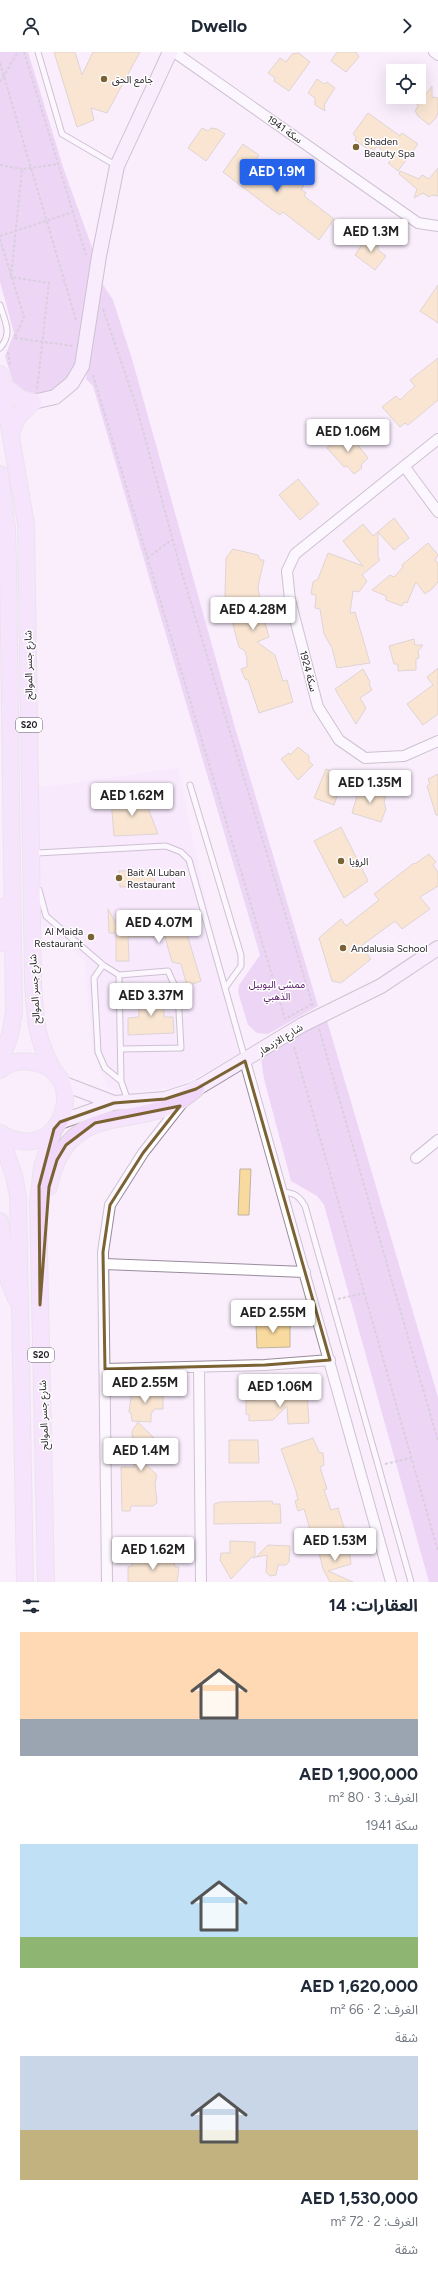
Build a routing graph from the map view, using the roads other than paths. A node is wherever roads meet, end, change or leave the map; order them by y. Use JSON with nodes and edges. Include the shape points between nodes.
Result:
{"nodes":[{"id":1,"x":38,"y":52,"type":"edge"},
{"id":2,"x":170,"y":52,"type":"edge"},
{"id":3,"x":174,"y":52,"type":"edge"},
{"id":4,"x":434,"y":52,"type":"edge"},
{"id":5,"x":438,"y":55,"type":"edge"},
{"id":6,"x":117,"y":166,"type":"junction"},
{"id":7,"x":438,"y":226,"type":"edge"},
{"id":8,"x":0,"y":305,"type":"edge"},
{"id":9,"x":0,"y":348,"type":"edge"},
{"id":10,"x":4,"y":375,"type":"edge"},
{"id":11,"x":36,"y":394,"type":"junction"},
{"id":12,"x":11,"y":434,"type":"junction"},
{"id":13,"x":438,"y":439,"type":"edge"},
{"id":14,"x":404,"y":466,"type":"junction"},
{"id":15,"x":0,"y":478,"type":"edge"},
{"id":16,"x":438,"y":512,"type":"edge"},
{"id":17,"x":4,"y":556,"type":"edge"},
{"id":18,"x":438,"y":741,"type":"edge"},
{"id":19,"x":190,"y":785,"type":"dead end"},
{"id":20,"x":30,"y":808,"type":"junction"},
{"id":21,"x":37,"y":853,"type":"junction"},
{"id":22,"x":11,"y":883,"type":"junction"},
{"id":23,"x":0,"y":943,"type":"edge"},
{"id":24,"x":438,"y":948,"type":"edge"},
{"id":25,"x":103,"y":965,"type":"junction"},
{"id":26,"x":119,"y":975,"type":"junction"},
{"id":27,"x":225,"y":988,"type":"junction"},
{"id":28,"x":121,"y":1049,"type":"junction"},
{"id":29,"x":245,"y":1061,"type":"junction"},
{"id":30,"x":0,"y":1063,"type":"edge"},
{"id":31,"x":0,"y":1070,"type":"edge"},
{"id":32,"x":59,"y":1079,"type":"junction"},
{"id":33,"x":121,"y":1081,"type":"junction"},
{"id":34,"x":196,"y":1089,"type":"junction"},
{"id":35,"x":184,"y":1101,"type":"junction"},
{"id":36,"x":114,"y":1103,"type":"junction"},
{"id":37,"x":129,"y":1104,"type":"junction"},
{"id":38,"x":57,"y":1126,"type":"junction"},
{"id":39,"x":0,"y":1134,"type":"edge"},
{"id":40,"x":438,"y":1140,"type":"edge"},
{"id":41,"x":416,"y":1158,"type":"dead end"},
{"id":42,"x":283,"y":1192,"type":"junction"},
{"id":43,"x":0,"y":1221,"type":"edge"},
{"id":44,"x":104,"y":1264,"type":"junction"},
{"id":45,"x":305,"y":1272,"type":"junction"},
{"id":46,"x":20,"y":1305,"type":"junction"},
{"id":47,"x":40,"y":1305,"type":"junction"},
{"id":48,"x":330,"y":1360,"type":"junction"},
{"id":49,"x":199,"y":1367,"type":"junction"},
{"id":50,"x":105,"y":1369,"type":"junction"},
{"id":51,"x":25,"y":1582,"type":"edge"},
{"id":52,"x":46,"y":1582,"type":"edge"},
{"id":53,"x":107,"y":1582,"type":"edge"},
{"id":54,"x":201,"y":1582,"type":"edge"},
{"id":55,"x":391,"y":1582,"type":"edge"},
{"id":56,"x":410,"y":1582,"type":"edge"}],
"edges":[{"from":1,"to":6,"type":"lane","via":[[62,134]]},
{"from":2,"to":6,"type":"street"},
{"from":3,"to":7,"type":"street","name":"سكة 1941","via":[[418,223]]},
{"from":4,"to":5,"type":"street"},
{"from":6,"to":11,"type":"street","via":[[82,366],[72,383],[54,397]]},
{"from":8,"to":9,"type":"lane","via":[[8,331],[7,339]]},
{"from":10,"to":11,"type":"main road","via":[[21,399]]},
{"from":10,"to":12,"type":"main road","name":"شارع جسر الموالح","number":"S20"},
{"from":11,"to":12,"type":"main road","via":[[17,418]]},
{"from":12,"to":20,"type":"main road","name":"شارع جسر الموالح","number":"S20","via":[[26,524]]},
{"from":13,"to":14,"type":"street","name":"سكة 1924"},
{"from":14,"to":16,"type":"street"},
{"from":14,"to":18,"type":"street","name":"سكة 1924","via":[[295,554],[288,571],[290,600],[318,707],[338,740],[365,758],[404,756]]},
{"from":15,"to":17,"type":"main road","name":"شارع جسر الموالح","number":"S20"},
{"from":17,"to":22,"type":"main road","name":"شارع جسر الموالح","number":"S20","via":[[11,712]]},
{"from":19,"to":27,"type":"lane","via":[[241,955],[241,966]]},
{"from":20,"to":21,"type":"lane","via":[[35,825]]},
{"from":20,"to":32,"type":"main road","name":"شارع جسر الموالح","number":"S20","via":[[35,1020],[41,1046]]},
{"from":21,"to":25,"type":"lane","via":[[38,883],[46,916]]},
{"from":21,"to":27,"type":"lane","via":[[166,846],[181,852],[189,860]]},
{"from":22,"to":23,"type":"main road"},
{"from":22,"to":30,"type":"main road","name":"شارع جسر الموالح","number":"S20","via":[[14,1012],[10,1035]]},
{"from":24,"to":29,"type":"street","name":"شارع الازدهار","via":[[381,986],[316,1018]]},
{"from":25,"to":26,"type":"lane"},
{"from":25,"to":33,"type":"lane","via":[[94,978],[98,1052],[105,1068]]},
{"from":26,"to":28,"type":"lane"},
{"from":26,"to":28,"type":"lane","via":[[168,971],[178,993],[181,1048]]},
{"from":27,"to":29,"type":"lane"},
{"from":28,"to":33,"type":"lane"},
{"from":29,"to":34,"type":"street","name":"شارع الازدهار"},
{"from":29,"to":42,"type":"street"},
{"from":31,"to":32,"type":"main road","via":[[14,1062],[37,1062]]},
{"from":32,"to":36,"type":"street","name":"شارع الازدهار"},
{"from":32,"to":38,"type":"main road","number":"S20","via":[[65,1103]]},
{"from":33,"to":37,"type":"lane"},
{"from":34,"to":35,"type":"main road"},
{"from":34,"to":37,"type":"street","name":"شارع الازدهار","via":[[165,1099]]},
{"from":35,"to":44,"type":"street","via":[[144,1153],[110,1205]]},
{"from":35,"to":47,"type":"main road","via":[[169,1108],[95,1123],[66,1145],[57,1160],[49,1187]]},
{"from":36,"to":37,"type":"street","name":"شارع الازدهار"},
{"from":36,"to":38,"type":"street","name":"شارع الازدهار"},
{"from":38,"to":39,"type":"main road","number":"S20","via":[[45,1137],[33,1141],[21,1142]]},
{"from":38,"to":47,"type":"main road","name":"شارع جسر الموالح","number":"S20","via":[[42,1167],[38,1202]]},
{"from":39,"to":46,"type":"main road","name":"شارع جسر الموالح","number":"S20","via":[[18,1196]]},
{"from":40,"to":41,"type":"street"},
{"from":42,"to":45,"type":"street"},
{"from":42,"to":56,"type":"lane","via":[[299,1197],[304,1206]]},
{"from":43,"to":46,"type":"main road","via":[[7,1276]]},
{"from":44,"to":45,"type":"street"},
{"from":44,"to":50,"type":"street"},
{"from":45,"to":48,"type":"street"},
{"from":46,"to":51,"type":"main road","name":"شارع جسر الموالح","number":"S20"},
{"from":47,"to":52,"type":"main road","name":"شارع جسر الموالح","number":"S20"},
{"from":48,"to":49,"type":"street"},
{"from":48,"to":55,"type":"street"},
{"from":49,"to":50,"type":"street"},
{"from":49,"to":54,"type":"street"},
{"from":50,"to":53,"type":"street"}]}
